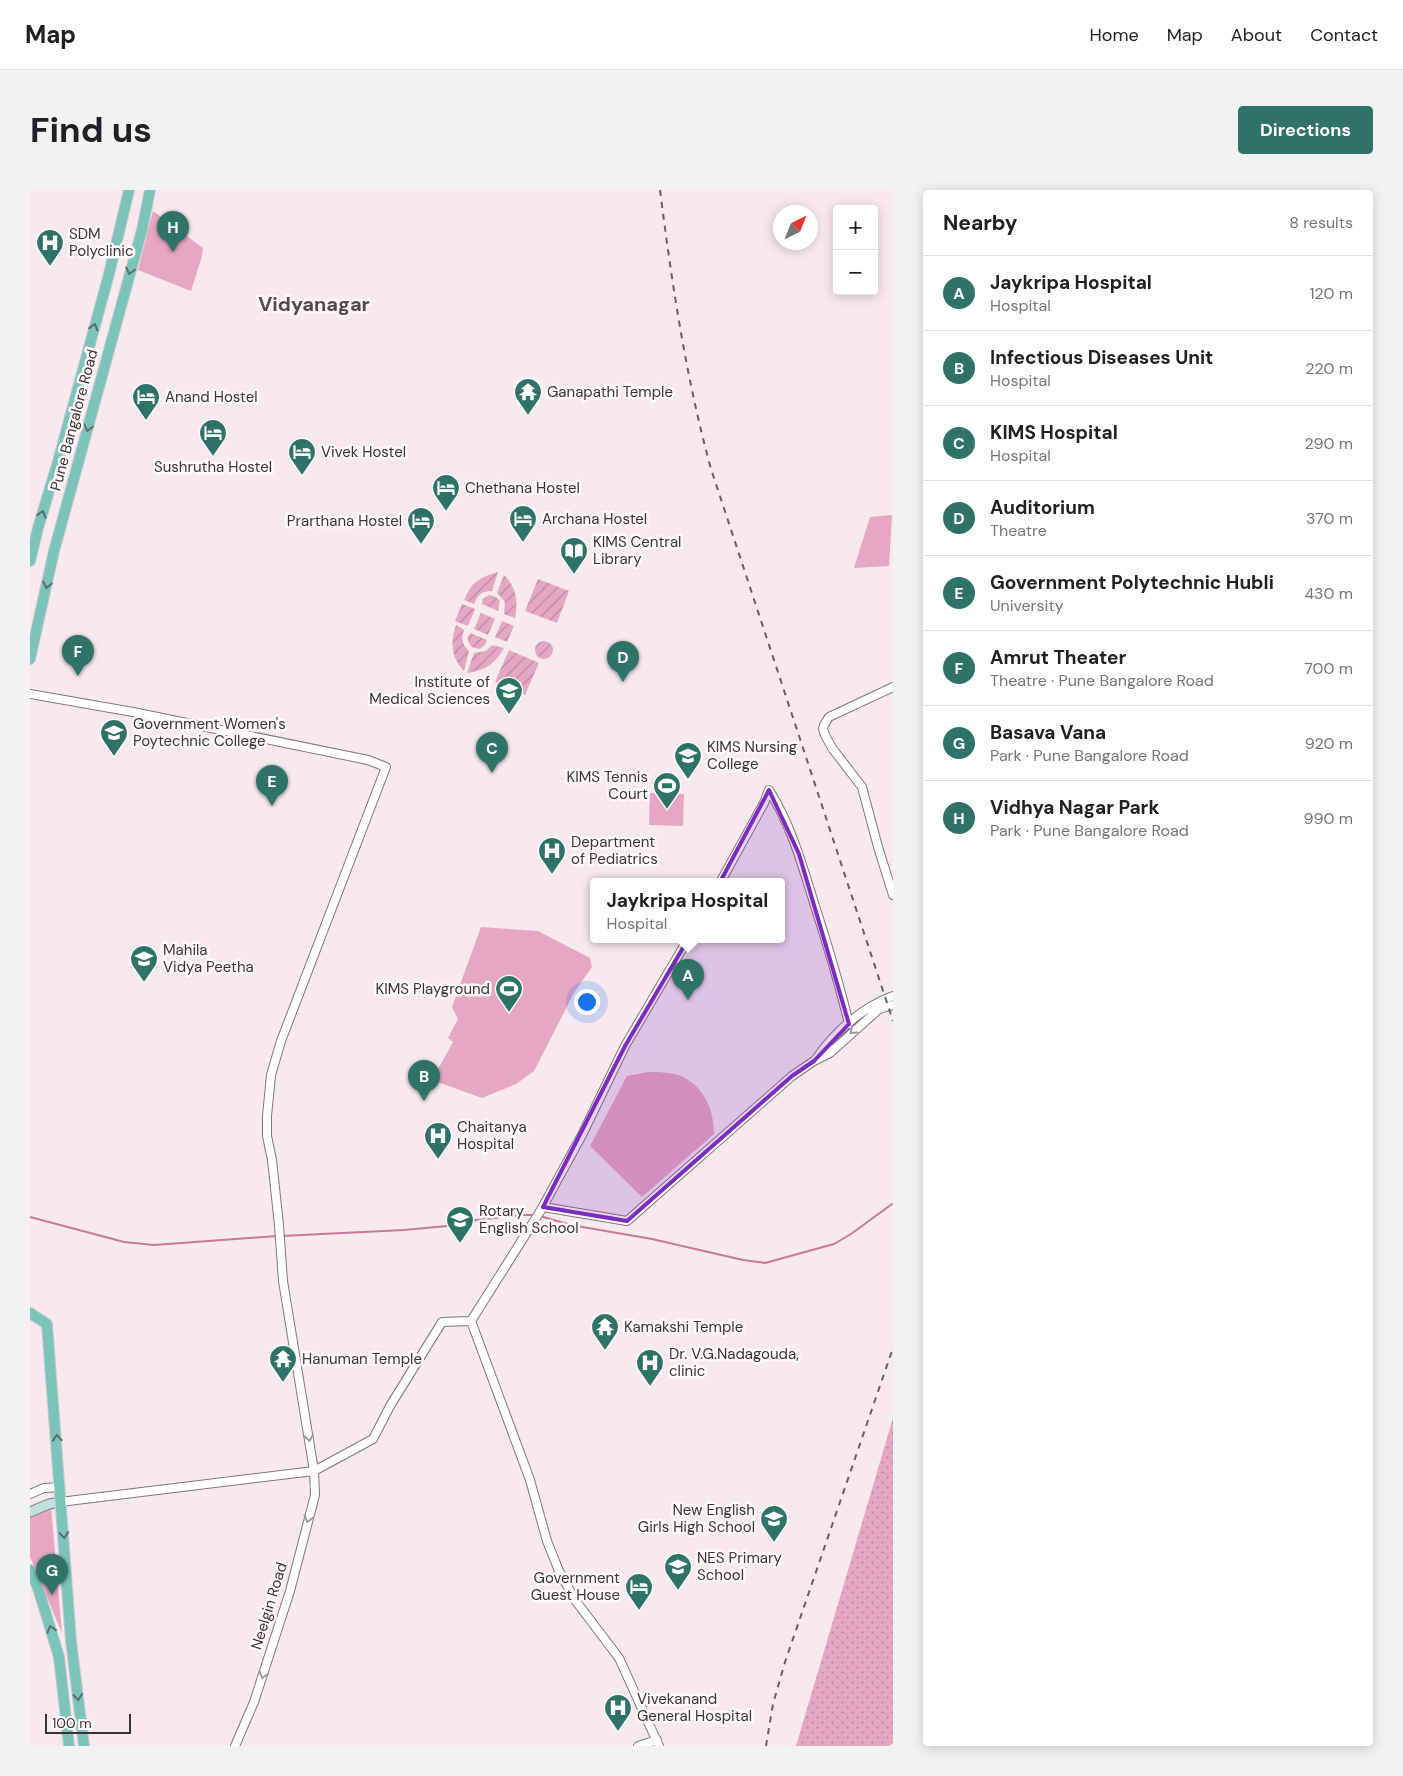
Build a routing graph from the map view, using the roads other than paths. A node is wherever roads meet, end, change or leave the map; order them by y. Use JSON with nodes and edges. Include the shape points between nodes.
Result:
{"nodes":[{"id":1,"x":128,"y":190,"type":"edge"},
{"id":2,"x":150,"y":190,"type":"edge"},
{"id":3,"x":30,"y":562,"type":"edge"},
{"id":4,"x":30,"y":659,"type":"edge"},
{"id":5,"x":893,"y":687,"type":"edge"},
{"id":6,"x":30,"y":694,"type":"edge"},
{"id":7,"x":723,"y":878,"type":"edge"},
{"id":8,"x":893,"y":895,"type":"edge"},
{"id":9,"x":686,"y":943,"type":"edge"},
{"id":10,"x":893,"y":996,"type":"edge"},
{"id":11,"x":893,"y":1005,"type":"edge"},
{"id":12,"x":848,"y":1024,"type":"junction"},
{"id":13,"x":814,"y":1061,"type":"junction"},
{"id":14,"x":542,"y":1208,"type":"junction"},
{"id":15,"x":30,"y":1313,"type":"edge"},
{"id":16,"x":471,"y":1321,"type":"junction"},
{"id":17,"x":314,"y":1471,"type":"junction"},
{"id":18,"x":60,"y":1487,"type":"junction"},
{"id":19,"x":30,"y":1494,"type":"edge"},
{"id":20,"x":60,"y":1502,"type":"junction"},
{"id":21,"x":30,"y":1512,"type":"edge"},
{"id":22,"x":30,"y":1570,"type":"edge"},
{"id":23,"x":658,"y":1743,"type":"edge"},
{"id":24,"x":69,"y":1746,"type":"edge"},
{"id":25,"x":84,"y":1746,"type":"edge"},
{"id":26,"x":235,"y":1746,"type":"edge"},
{"id":27,"x":638,"y":1746,"type":"edge"}],
"edges":[{"from":3,"to":1,"type":"main road","name":"Pune Bangalore Road","one_way":true},
{"from":2,"to":4,"type":"main road","name":"Pune Bangalore Road","one_way":true,"via":[[142,230],[54,551]]},
{"from":5,"to":8,"type":"street","via":[[830,716],[823,729],[832,748],[862,787]]},
{"from":6,"to":17,"type":"street","name":"Neelgin Road","one_way":true,"via":[[368,760],[386,767],[271,1074],[267,1136],[283,1281]]},
{"from":7,"to":12,"type":"street","via":[[769,790],[799,854],[837,976]]},
{"from":9,"to":14,"type":"street","via":[[624,1046],[582,1135]]},
{"from":10,"to":12,"type":"street","via":[[872,1004]]},
{"from":11,"to":13,"type":"street","one_way":true,"via":[[879,1009],[830,1053]]},
{"from":12,"to":13,"type":"street"},
{"from":13,"to":14,"type":"street","via":[[792,1076],[627,1221]]},
{"from":14,"to":16,"type":"street"},
{"from":18,"to":15,"type":"main road","one_way":true,"via":[[47,1324]]},
{"from":16,"to":17,"type":"street","via":[[442,1322],[373,1440]]},
{"from":16,"to":23,"type":"street","via":[[530,1480],[559,1572],[575,1600],[619,1658]]},
{"from":17,"to":20,"type":"street"},
{"from":17,"to":26,"type":"street","name":"Neelgin Road","one_way":true,"via":[[315,1495],[290,1591],[254,1702]]},
{"from":18,"to":19,"type":"street","via":[[44,1488]]},
{"from":18,"to":20,"type":"main road"},
{"from":20,"to":21,"type":"main road"},
{"from":20,"to":25,"type":"main road","one_way":true,"via":[[71,1641]]},
{"from":24,"to":22,"type":"main road","one_way":true,"via":[[59,1657]]},
{"from":23,"to":27,"type":"street"}]}
